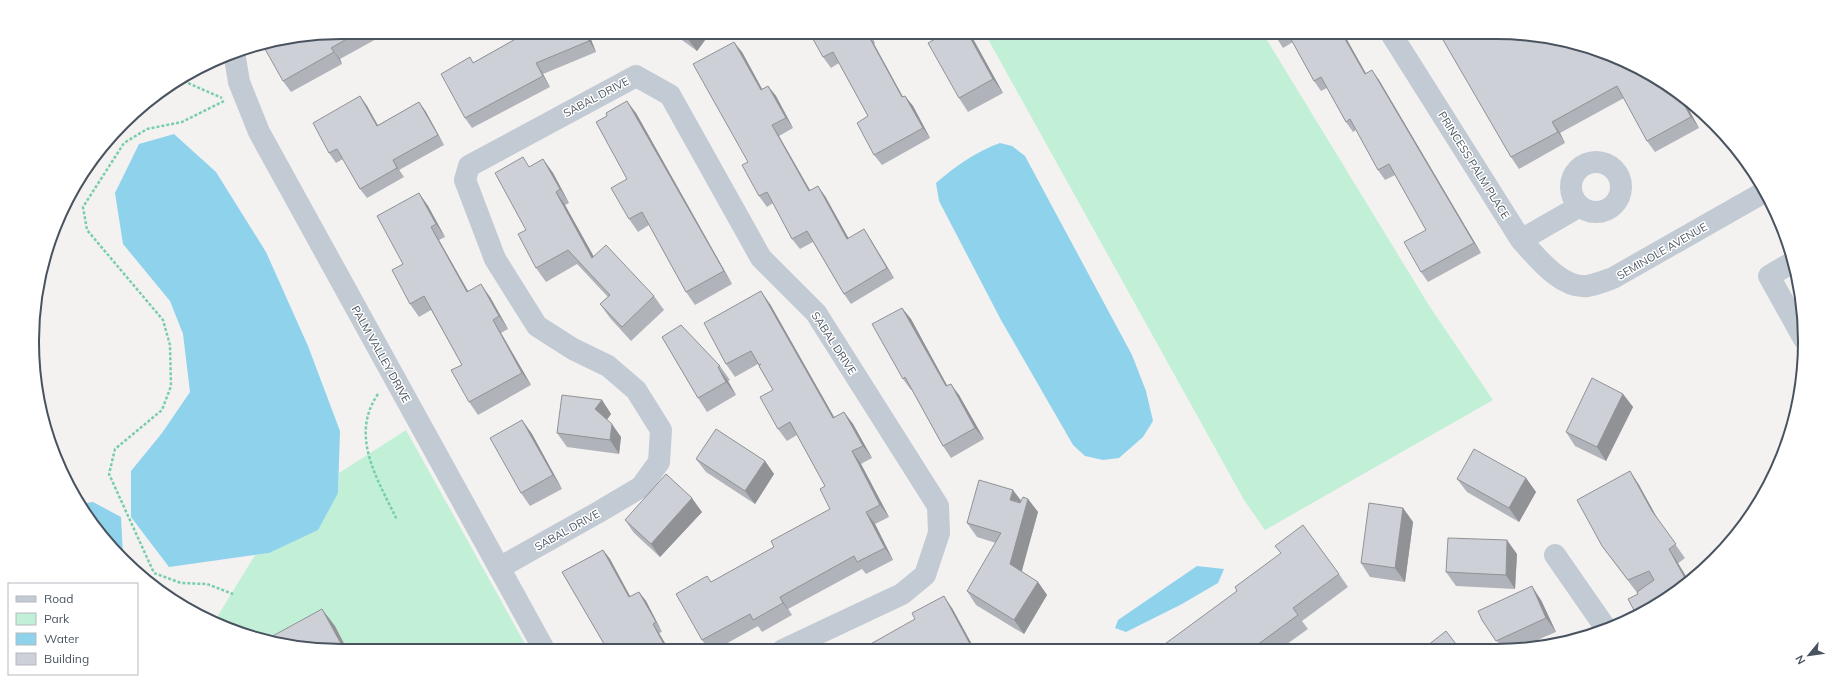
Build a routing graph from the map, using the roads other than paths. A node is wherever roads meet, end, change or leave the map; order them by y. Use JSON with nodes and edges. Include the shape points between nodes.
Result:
{"nodes":[{"id":1,"x":1394,"y":39,"type":"edge"},
{"id":2,"x":235,"y":58,"type":"edge"},
{"id":3,"x":1760,"y":195,"type":"edge"},
{"id":4,"x":1580,"y":206,"type":"dead end"},
{"id":5,"x":1521,"y":240,"type":"junction"},
{"id":6,"x":1788,"y":265,"type":"edge"},
{"id":7,"x":1797,"y":328,"type":"edge"},
{"id":8,"x":1555,"y":555,"type":"dead end"},
{"id":9,"x":498,"y":568,"type":"junction"},
{"id":10,"x":1603,"y":624,"type":"edge"},
{"id":11,"x":541,"y":644,"type":"edge"},
{"id":12,"x":796,"y":644,"type":"edge"}],
"edges":[{"from":1,"to":5,"type":"street","name":"PRINCESS PALM PLACE"},
{"from":2,"to":9,"type":"street","name":"PALM VALLEY DRIVE","via":[[239,82],[259,132]]},
{"from":3,"to":5,"type":"street","name":"SEMINOLE AVENUE","via":[[1613,278],[1586,286],[1567,283]]},
{"from":4,"to":5,"type":"street"},
{"from":6,"to":7,"type":"street","via":[[1769,276]]},
{"from":8,"to":10,"type":"street"},
{"from":9,"to":11,"type":"street","name":"PALM VALLEY DRIVE"},
{"from":9,"to":12,"type":"street","name":"SABAL DRIVE","via":[[641,487],[659,462],[661,430],[636,390],[608,366],[573,349],[538,326],[495,259],[464,180],[469,166],[636,76],[670,95],[761,258],[816,313],[938,506],[939,533],[925,575],[902,594]]}]}
